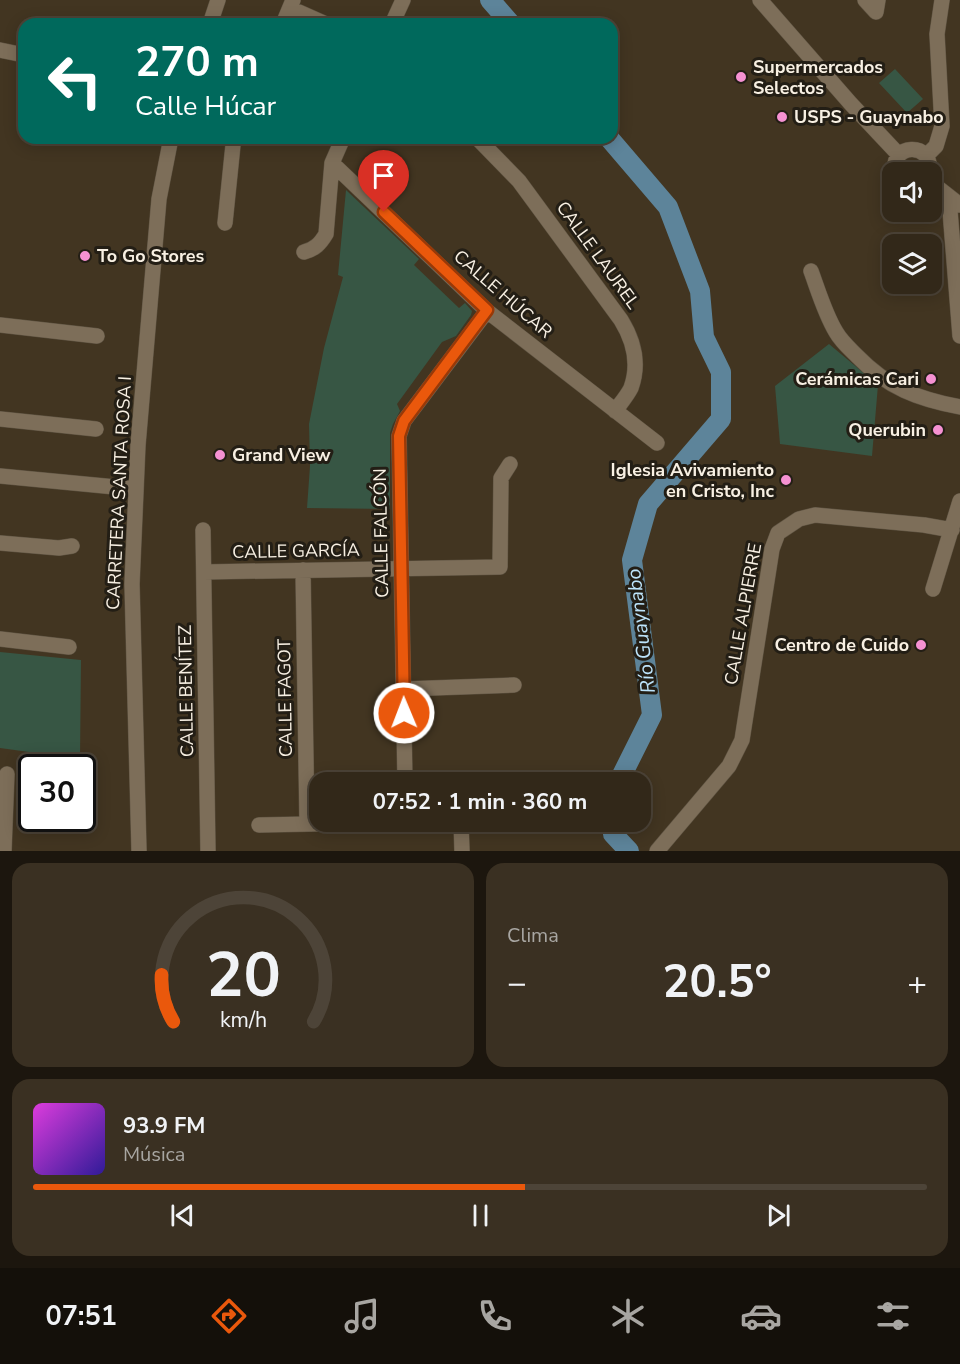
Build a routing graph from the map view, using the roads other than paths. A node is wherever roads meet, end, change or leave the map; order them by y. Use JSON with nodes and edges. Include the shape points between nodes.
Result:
{"nodes":[{"id":1,"x":403,"y":0,"type":"edge"},
{"id":2,"x":759,"y":0,"type":"edge"},
{"id":3,"x":865,"y":0,"type":"edge"},
{"id":4,"x":878,"y":0,"type":"edge"},
{"id":5,"x":942,"y":0,"type":"edge"},
{"id":6,"x":219,"y":3,"type":"edge"},
{"id":7,"x":292,"y":4,"type":"edge"},
{"id":8,"x":213,"y":18,"type":"edge"},
{"id":9,"x":286,"y":18,"type":"edge"},
{"id":10,"x":316,"y":18,"type":"edge"},
{"id":11,"x":395,"y":18,"type":"edge"},
{"id":12,"x":0,"y":50,"type":"edge"},
{"id":13,"x":18,"y":54,"type":"edge"},
{"id":14,"x":170,"y":144,"type":"edge"},
{"id":15,"x":233,"y":144,"type":"edge"},
{"id":16,"x":340,"y":144,"type":"edge"},
{"id":17,"x":483,"y":144,"type":"edge"},
{"id":18,"x":899,"y":155,"type":"junction"},
{"id":19,"x":926,"y":156,"type":"junction"},
{"id":20,"x":896,"y":162,"type":"edge"},
{"id":21,"x":928,"y":162,"type":"edge"},
{"id":22,"x":332,"y":163,"type":"junction"},
{"id":23,"x":942,"y":191,"type":"edge"},
{"id":24,"x":954,"y":201,"type":"edge"},
{"id":25,"x":225,"y":223,"type":"dead end"},
{"id":26,"x":304,"y":252,"type":"dead end"},
{"id":27,"x":812,"y":271,"type":"dead end"},
{"id":28,"x":487,"y":310,"type":"junction"},
{"id":29,"x":0,"y":325,"type":"edge"},
{"id":30,"x":97,"y":336,"type":"dead end"},
{"id":31,"x":960,"y":336,"type":"edge"},
{"id":32,"x":960,"y":407,"type":"edge"},
{"id":33,"x":615,"y":411,"type":"junction"},
{"id":34,"x":0,"y":419,"type":"edge"},
{"id":35,"x":96,"y":429,"type":"dead end"},
{"id":36,"x":657,"y":443,"type":"dead end"},
{"id":37,"x":510,"y":464,"type":"dead end"},
{"id":38,"x":0,"y":476,"type":"edge"},
{"id":39,"x":136,"y":489,"type":"junction"},
{"id":40,"x":960,"y":501,"type":"edge"},
{"id":41,"x":202,"y":530,"type":"dead end"},
{"id":42,"x":952,"y":530,"type":"junction"},
{"id":43,"x":0,"y":543,"type":"edge"},
{"id":44,"x":72,"y":546,"type":"dead end"},
{"id":45,"x":402,"y":568,"type":"junction"},
{"id":46,"x":303,"y":570,"type":"junction"},
{"id":47,"x":204,"y":572,"type":"junction"},
{"id":48,"x":933,"y":589,"type":"dead end"},
{"id":49,"x":0,"y":639,"type":"edge"},
{"id":50,"x":69,"y":647,"type":"dead end"},
{"id":51,"x":514,"y":685,"type":"dead end"},
{"id":52,"x":404,"y":689,"type":"junction"},
{"id":53,"x":405,"y":772,"type":"edge"},
{"id":54,"x":7,"y":774,"type":"dead end"},
{"id":55,"x":307,"y":824,"type":"joint"},
{"id":56,"x":259,"y":825,"type":"dead end"},
{"id":57,"x":461,"y":832,"type":"edge"},
{"id":58,"x":661,"y":846,"type":"edge"},
{"id":59,"x":4,"y":851,"type":"edge"},
{"id":60,"x":138,"y":851,"type":"edge"},
{"id":61,"x":208,"y":851,"type":"edge"},
{"id":62,"x":462,"y":851,"type":"edge"}],
"edges":[{"from":1,"to":11,"type":"street"},
{"from":2,"to":18,"type":"street"},
{"from":3,"to":4,"type":"street","via":[[876,12]]},
{"from":5,"to":19,"type":"street","via":[[937,34],[942,126],[936,146]]},
{"from":6,"to":8,"type":"street"},
{"from":7,"to":9,"type":"street"},
{"from":7,"to":10,"type":"street"},
{"from":12,"to":13,"type":"street"},
{"from":14,"to":39,"type":"street","name":"CARRETERA SANTA ROSA I","via":[[159,200]]},
{"from":15,"to":25,"type":"street"},
{"from":16,"to":22,"type":"street"},
{"from":17,"to":33,"type":"street","name":"CALLE LAUREL","via":[[519,181],[630,334],[636,357],[634,375]]},
{"from":18,"to":19,"type":"street","via":[[911,149]]},
{"from":18,"to":20,"type":"street"},
{"from":19,"to":21,"type":"street"},
{"from":22,"to":26,"type":"street","via":[[326,234],[321,243]]},
{"from":22,"to":28,"type":"street","name":"CALLE HÚCAR"},
{"from":23,"to":24,"type":"street"},
{"from":24,"to":31,"type":"street"},
{"from":27,"to":32,"type":"street","via":[[836,332],[870,369],[911,395]]},
{"from":28,"to":33,"type":"street","name":"CALLE HÚCAR"},
{"from":28,"to":45,"type":"street","name":"CALLE FALCÓN","via":[[404,421],[399,436]]},
{"from":29,"to":30,"type":"street"},
{"from":33,"to":36,"type":"street","name":"CALLE HÚCAR"},
{"from":34,"to":35,"type":"street"},
{"from":37,"to":45,"type":"street","name":"CALLE GARCÍA","via":[[501,478],[500,567]]},
{"from":38,"to":39,"type":"street"},
{"from":39,"to":60,"type":"street","name":"CARRETERA SANTA ROSA I","via":[[132,584]]},
{"from":40,"to":42,"type":"street"},
{"from":41,"to":47,"type":"street","name":"CALLE BENÍTEZ"},
{"from":42,"to":48,"type":"street"},
{"from":42,"to":58,"type":"street","name":"CALLE ALPIERRE","via":[[815,515],[799,519],[778,533],[772,549],[742,740],[729,766]]},
{"from":43,"to":44,"type":"street"},
{"from":45,"to":46,"type":"street","name":"CALLE GARCÍA"},
{"from":45,"to":52,"type":"street","name":"CALLE FALCÓN"},
{"from":46,"to":47,"type":"street","name":"CALLE GARCÍA"},
{"from":46,"to":55,"type":"street","name":"CALLE FAGOT"},
{"from":47,"to":61,"type":"street","name":"CALLE BENÍTEZ"},
{"from":49,"to":50,"type":"street"},
{"from":51,"to":52,"type":"street"},
{"from":52,"to":53,"type":"street","name":"CALLE FALCÓN"},
{"from":54,"to":59,"type":"street"},
{"from":55,"to":56,"type":"street"},
{"from":57,"to":62,"type":"street"}]}
